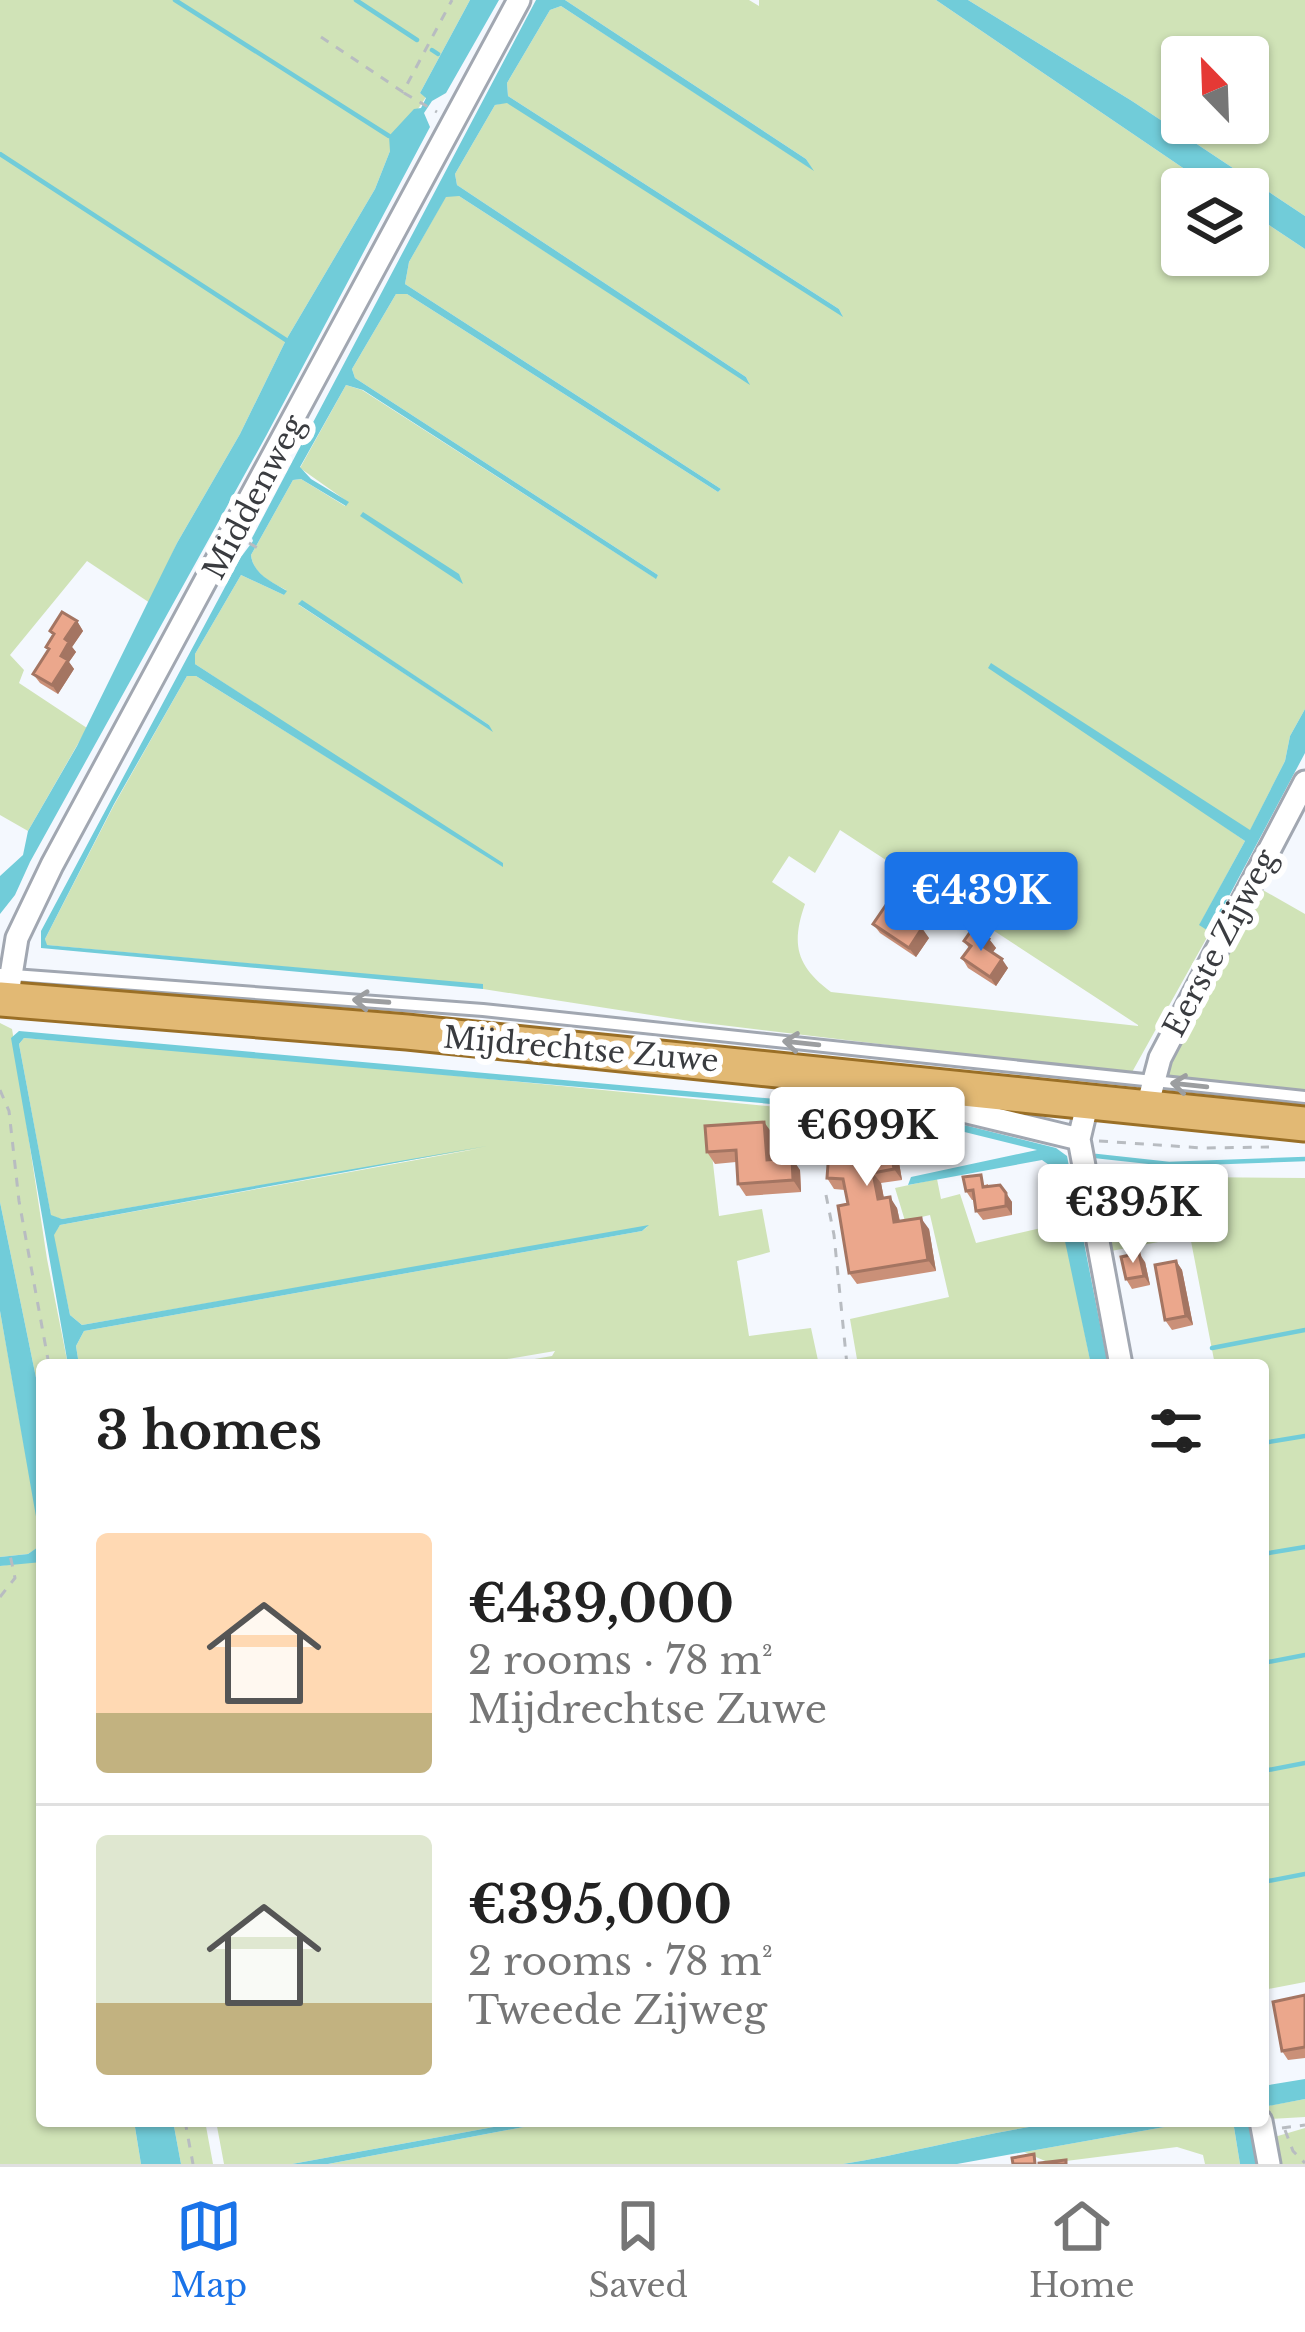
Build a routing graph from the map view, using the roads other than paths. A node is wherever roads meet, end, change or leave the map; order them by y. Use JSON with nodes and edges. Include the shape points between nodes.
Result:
{"nodes":[{"id":1,"x":519,"y":0,"type":"edge"},
{"id":2,"x":1305,"y":782,"type":"edge"},
{"id":3,"x":4,"y":987,"type":"edge"},
{"id":4,"x":807,"y":1090,"type":"dead end"},
{"id":5,"x":1305,"y":1097,"type":"edge"},
{"id":6,"x":1088,"y":1101,"type":"junction"},
{"id":7,"x":1155,"y":1107,"type":"junction"},
{"id":8,"x":1295,"y":1135,"type":"edge"},
{"id":9,"x":1079,"y":1139,"type":"junction"},
{"id":10,"x":1120,"y":1359,"type":"edge"},
{"id":11,"x":1262,"y":2127,"type":"edge"},
{"id":12,"x":1269,"y":2164,"type":"edge"}],
"edges":[{"from":1,"to":3,"type":"street","name":"Middenweg","via":[[52,865]]},
{"from":2,"to":7,"type":"street","name":"Eerste Zijweg","via":[[1160,1058]]},
{"from":3,"to":6,"type":"main road","name":"Mijdrechtse Zuwe"},
{"from":7,"to":3,"type":"lane","name":"Mijdrechtse Zuwe","one_way":true,"via":[[483,1010]]},
{"from":4,"to":9,"type":"street","via":[[930,1103]]},
{"from":5,"to":7,"type":"lane","name":"Mijdrechtse Zuwe","one_way":true},
{"from":6,"to":7,"type":"main road","name":"Mijdrechtse Zuwe"},
{"from":6,"to":9,"type":"street"},
{"from":7,"to":8,"type":"main road","name":"Mijdrechtse Zuwe"},
{"from":9,"to":10,"type":"street"},
{"from":11,"to":12,"type":"street"}]}
